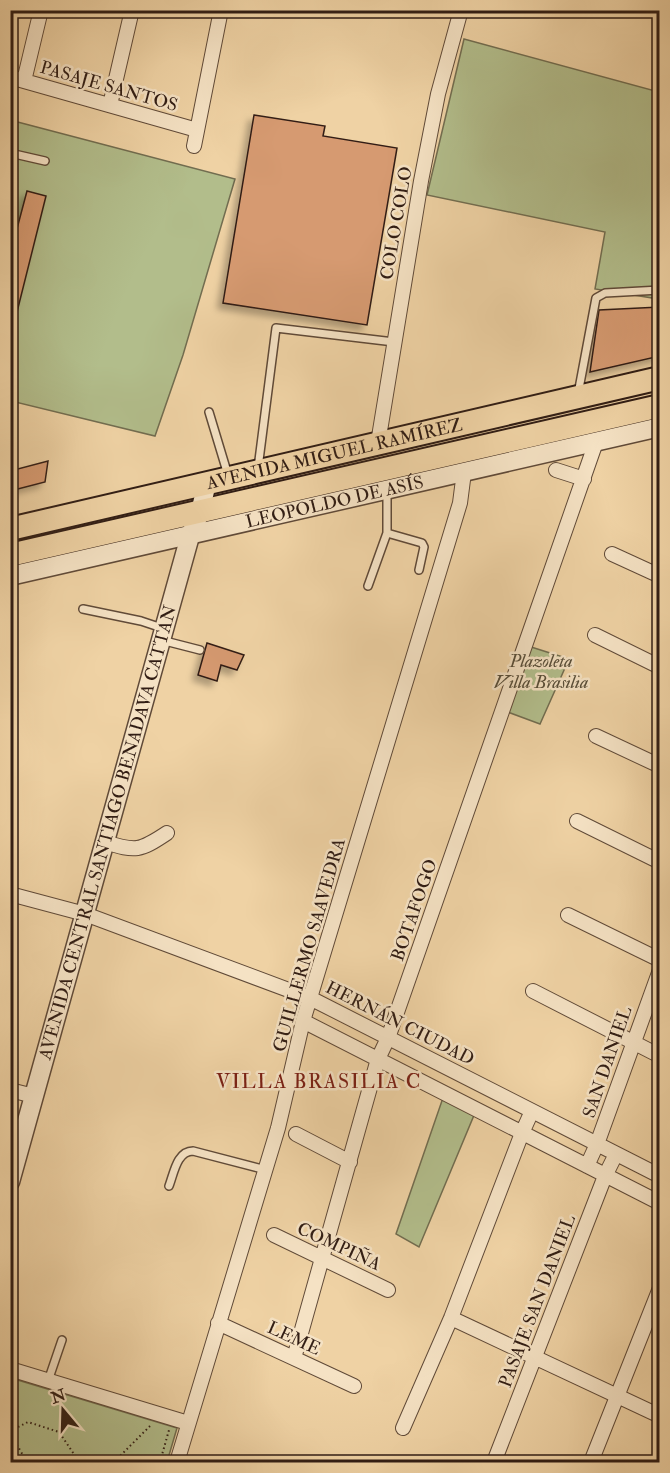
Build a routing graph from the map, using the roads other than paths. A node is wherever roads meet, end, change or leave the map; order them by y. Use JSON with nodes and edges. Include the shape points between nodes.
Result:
{"nodes":[{"id":1,"x":41,"y":10,"type":"edge"},
{"id":2,"x":132,"y":10,"type":"edge"},
{"id":3,"x":461,"y":10,"type":"edge"},
{"id":4,"x":217,"y":12,"type":"edge"},
{"id":5,"x":17,"y":79,"type":"edge"},
{"id":6,"x":110,"y":105,"type":"junction"},
{"id":7,"x":197,"y":130,"type":"junction"},
{"id":8,"x":194,"y":146,"type":"dead end"},
{"id":9,"x":10,"y":153,"type":"edge"},
{"id":10,"x":45,"y":161,"type":"dead end"},
{"id":11,"x":660,"y":290,"type":"edge"},
{"id":12,"x":394,"y":342,"type":"junction"},
{"id":13,"x":660,"y":378,"type":"edge"},
{"id":14,"x":578,"y":397,"type":"junction"},
{"id":15,"x":660,"y":406,"type":"edge"},
{"id":16,"x":209,"y":412,"type":"dead end"},
{"id":17,"x":660,"y":427,"type":"edge"},
{"id":18,"x":596,"y":442,"type":"junction"},
{"id":19,"x":378,"y":443,"type":"junction"},
{"id":20,"x":556,"y":470,"type":"dead end"},
{"id":21,"x":258,"y":471,"type":"junction"},
{"id":22,"x":464,"y":472,"type":"junction"},
{"id":23,"x":229,"y":478,"type":"junction"},
{"id":24,"x":584,"y":479,"type":"junction"},
{"id":25,"x":207,"y":483,"type":"junction"},
{"id":26,"x":387,"y":489,"type":"junction"},
{"id":27,"x":294,"y":491,"type":"junction"},
{"id":28,"x":200,"y":512,"type":"junction"},
{"id":29,"x":10,"y":529,"type":"edge"},
{"id":30,"x":387,"y":532,"type":"junction"},
{"id":31,"x":190,"y":536,"type":"junction"},
{"id":32,"x":612,"y":554,"type":"dead end"},
{"id":33,"x":10,"y":555,"type":"edge"},
{"id":34,"x":419,"y":570,"type":"dead end"},
{"id":35,"x":10,"y":576,"type":"edge"},
{"id":36,"x":660,"y":576,"type":"edge"},
{"id":37,"x":368,"y":586,"type":"dead end"},
{"id":38,"x":83,"y":609,"type":"dead end"},
{"id":39,"x":163,"y":634,"type":"junction"},
{"id":40,"x":595,"y":635,"type":"dead end"},
{"id":41,"x":200,"y":650,"type":"dead end"},
{"id":42,"x":660,"y":667,"type":"edge"},
{"id":43,"x":596,"y":736,"type":"dead end"},
{"id":44,"x":660,"y":766,"type":"edge"},
{"id":45,"x":578,"y":821,"type":"dead end"},
{"id":46,"x":167,"y":833,"type":"dead end"},
{"id":47,"x":105,"y":842,"type":"junction"},
{"id":48,"x":660,"y":862,"type":"edge"},
{"id":49,"x":10,"y":894,"type":"edge"},
{"id":50,"x":85,"y":914,"type":"junction"},
{"id":51,"x":568,"y":915,"type":"dead end"},
{"id":52,"x":660,"y":960,"type":"edge"},
{"id":53,"x":660,"y":970,"type":"edge"},
{"id":54,"x":533,"y":991,"type":"dead end"},
{"id":55,"x":310,"y":998,"type":"junction"},
{"id":56,"x":303,"y":1021,"type":"junction"},
{"id":57,"x":388,"y":1038,"type":"junction"},
{"id":58,"x":633,"y":1041,"type":"junction"},
{"id":59,"x":660,"y":1056,"type":"edge"},
{"id":60,"x":378,"y":1059,"type":"junction"},
{"id":61,"x":10,"y":1090,"type":"edge"},
{"id":62,"x":34,"y":1096,"type":"junction"},
{"id":63,"x":532,"y":1111,"type":"junction"},
{"id":64,"x":522,"y":1133,"type":"junction"},
{"id":65,"x":296,"y":1134,"type":"dead end"},
{"id":66,"x":16,"y":1141,"type":"edge"},
{"id":67,"x":597,"y":1144,"type":"junction"},
{"id":68,"x":616,"y":1154,"type":"junction"},
{"id":69,"x":350,"y":1162,"type":"junction"},
{"id":70,"x":587,"y":1166,"type":"junction"},
{"id":71,"x":266,"y":1170,"type":"junction"},
{"id":72,"x":606,"y":1176,"type":"junction"},
{"id":73,"x":660,"y":1176,"type":"edge"},
{"id":74,"x":10,"y":1182,"type":"edge"},
{"id":75,"x":169,"y":1186,"type":"dead end"},
{"id":76,"x":660,"y":1203,"type":"edge"},
{"id":77,"x":274,"y":1235,"type":"dead end"},
{"id":78,"x":323,"y":1259,"type":"junction"},
{"id":79,"x":660,"y":1288,"type":"edge"},
{"id":80,"x":388,"y":1290,"type":"dead end"},
{"id":81,"x":451,"y":1318,"type":"junction"},
{"id":82,"x":218,"y":1323,"type":"junction"},
{"id":83,"x":62,"y":1340,"type":"dead end"},
{"id":84,"x":534,"y":1357,"type":"junction"},
{"id":85,"x":294,"y":1358,"type":"junction"},
{"id":86,"x":10,"y":1370,"type":"edge"},
{"id":87,"x":48,"y":1380,"type":"junction"},
{"id":88,"x":354,"y":1386,"type":"dead end"},
{"id":89,"x":617,"y":1396,"type":"junction"},
{"id":90,"x":660,"y":1416,"type":"edge"},
{"id":91,"x":188,"y":1424,"type":"junction"},
{"id":92,"x":404,"y":1428,"type":"dead end"},
{"id":93,"x":177,"y":1462,"type":"edge"},
{"id":94,"x":494,"y":1462,"type":"edge"},
{"id":95,"x":591,"y":1462,"type":"edge"}],
"edges":[{"from":1,"to":5,"type":"street"},
{"from":2,"to":6,"type":"street"},
{"from":3,"to":12,"type":"street","name":"COLO COLO","via":[[438,94]]},
{"from":4,"to":7,"type":"street"},
{"from":5,"to":6,"type":"street","name":"PASAJE SANTOS"},
{"from":6,"to":7,"type":"street","name":"PASAJE SANTOS"},
{"from":7,"to":8,"type":"street"},
{"from":9,"to":10,"type":"lane"},
{"from":11,"to":14,"type":"lane","via":[[606,293],[596,298]]},
{"from":12,"to":19,"type":"street","name":"COLO COLO"},
{"from":12,"to":21,"type":"lane","via":[[276,328]]},
{"from":13,"to":14,"type":"main road","name":"AVENIDA MIGUEL RAMÍREZ"},
{"from":14,"to":19,"type":"main road","name":"AVENIDA MIGUEL RAMÍREZ"},
{"from":15,"to":27,"type":"main road","name":"AVENIDA MIGUEL RAMÍREZ"},
{"from":16,"to":23,"type":"lane"},
{"from":17,"to":18,"type":"street","name":"LEOPOLDO DE ASÍS"},
{"from":18,"to":22,"type":"street","name":"LEOPOLDO DE ASÍS"},
{"from":18,"to":24,"type":"street","name":"BOTAFOGO"},
{"from":19,"to":21,"type":"main road","name":"AVENIDA MIGUEL RAMÍREZ"},
{"from":19,"to":27,"type":"main road","via":[[304,479]]},
{"from":20,"to":24,"type":"street"},
{"from":21,"to":23,"type":"main road","name":"AVENIDA MIGUEL RAMÍREZ"},
{"from":22,"to":26,"type":"street","name":"LEOPOLDO DE ASÍS"},
{"from":22,"to":55,"type":"street","name":"GUILLERMO SAAVEDRA","via":[[456,514]]},
{"from":23,"to":25,"type":"main road","name":"AVENIDA MIGUEL RAMÍREZ"},
{"from":24,"to":57,"type":"street","name":"BOTAFOGO"},
{"from":25,"to":28,"type":"street","name":"AVENIDA CENTRAL SANTIAGO BENADAVA CATTAN"},
{"from":25,"to":29,"type":"main road","name":"AVENIDA MIGUEL RAMÍREZ"},
{"from":26,"to":30,"type":"lane"},
{"from":26,"to":31,"type":"street","name":"LEOPOLDO DE ASÍS"},
{"from":27,"to":28,"type":"main road","name":"AVENIDA MIGUEL RAMÍREZ"},
{"from":28,"to":31,"type":"street","name":"AVENIDA CENTRAL SANTIAGO BENADAVA CATTAN"},
{"from":28,"to":33,"type":"main road","name":"AVENIDA MIGUEL RAMÍREZ"},
{"from":30,"to":34,"type":"lane","via":[[422,543]]},
{"from":30,"to":37,"type":"lane"},
{"from":31,"to":35,"type":"street","name":"LEOPOLDO DE ASÍS"},
{"from":31,"to":39,"type":"street","name":"AVENIDA CENTRAL SANTIAGO BENADAVA CATTAN"},
{"from":32,"to":36,"type":"street"},
{"from":38,"to":39,"type":"lane","via":[[141,621]]},
{"from":39,"to":41,"type":"lane"},
{"from":39,"to":47,"type":"street","name":"AVENIDA CENTRAL SANTIAGO BENADAVA CATTAN"},
{"from":40,"to":42,"type":"street"},
{"from":43,"to":44,"type":"street"},
{"from":45,"to":48,"type":"street"},
{"from":46,"to":47,"type":"street","via":[[138,849]]},
{"from":47,"to":50,"type":"street","name":"AVENIDA CENTRAL SANTIAGO BENADAVA CATTAN"},
{"from":49,"to":50,"type":"street","name":"HERNÁN CIUDAD"},
{"from":50,"to":55,"type":"street","name":"HERNÁN CIUDAD"},
{"from":50,"to":62,"type":"street","name":"AVENIDA CENTRAL SANTIAGO BENADAVA CATTAN"},
{"from":51,"to":52,"type":"street"},
{"from":53,"to":58,"type":"street","name":"SAN DANIEL"},
{"from":54,"to":58,"type":"street"},
{"from":55,"to":56,"type":"street","name":"GUILLERMO SAAVEDRA"},
{"from":55,"to":57,"type":"street","name":"HERNÁN CIUDAD"},
{"from":56,"to":60,"type":"street"},
{"from":56,"to":71,"type":"street","name":"GUILLERMO SAAVEDRA"},
{"from":57,"to":60,"type":"street","name":"BOTAFOGO"},
{"from":57,"to":63,"type":"street","name":"HERNÁN CIUDAD"},
{"from":58,"to":59,"type":"street"},
{"from":58,"to":67,"type":"street","name":"SAN DANIEL"},
{"from":60,"to":64,"type":"street"},
{"from":60,"to":69,"type":"street","name":"BOTAFOGO"},
{"from":61,"to":62,"type":"street"},
{"from":62,"to":66,"type":"street","name":"AVENIDA CENTRAL SANTIAGO BENADAVA CATTAN"},
{"from":63,"to":64,"type":"street"},
{"from":63,"to":67,"type":"street","name":"HERNÁN CIUDAD"},
{"from":64,"to":70,"type":"street"},
{"from":64,"to":81,"type":"street"},
{"from":65,"to":69,"type":"street"},
{"from":66,"to":74,"type":"street","name":"AVENIDA CENTRAL SANTIAGO BENADAVA CATTAN"},
{"from":67,"to":68,"type":"street","name":"HERNÁN CIUDAD"},
{"from":67,"to":70,"type":"street","name":"SAN DANIEL"},
{"from":68,"to":72,"type":"street","name":"PASAJE SAN DANIEL"},
{"from":68,"to":73,"type":"street","name":"HERNÁN CIUDAD"},
{"from":69,"to":78,"type":"street","name":"BOTAFOGO"},
{"from":70,"to":72,"type":"street"},
{"from":71,"to":75,"type":"lane","via":[[186,1151]]},
{"from":71,"to":82,"type":"street","name":"GUILLERMO SAAVEDRA"},
{"from":72,"to":76,"type":"street"},
{"from":72,"to":84,"type":"street","name":"PASAJE SAN DANIEL"},
{"from":77,"to":78,"type":"street","name":"COMPIÑA"},
{"from":78,"to":80,"type":"street","name":"COMPIÑA"},
{"from":78,"to":85,"type":"street","name":"BOTAFOGO"},
{"from":79,"to":89,"type":"street"},
{"from":81,"to":84,"type":"street"},
{"from":81,"to":92,"type":"street"},
{"from":82,"to":85,"type":"street","name":"LEME"},
{"from":82,"to":91,"type":"street","name":"GUILLERMO SAAVEDRA"},
{"from":83,"to":87,"type":"lane"},
{"from":84,"to":89,"type":"street"},
{"from":84,"to":94,"type":"street","name":"PASAJE SAN DANIEL"},
{"from":85,"to":88,"type":"street","name":"LEME"},
{"from":86,"to":87,"type":"street"},
{"from":87,"to":91,"type":"street"},
{"from":89,"to":90,"type":"street"},
{"from":89,"to":95,"type":"street"},
{"from":91,"to":93,"type":"street","name":"GUILLERMO SAAVEDRA"}]}
